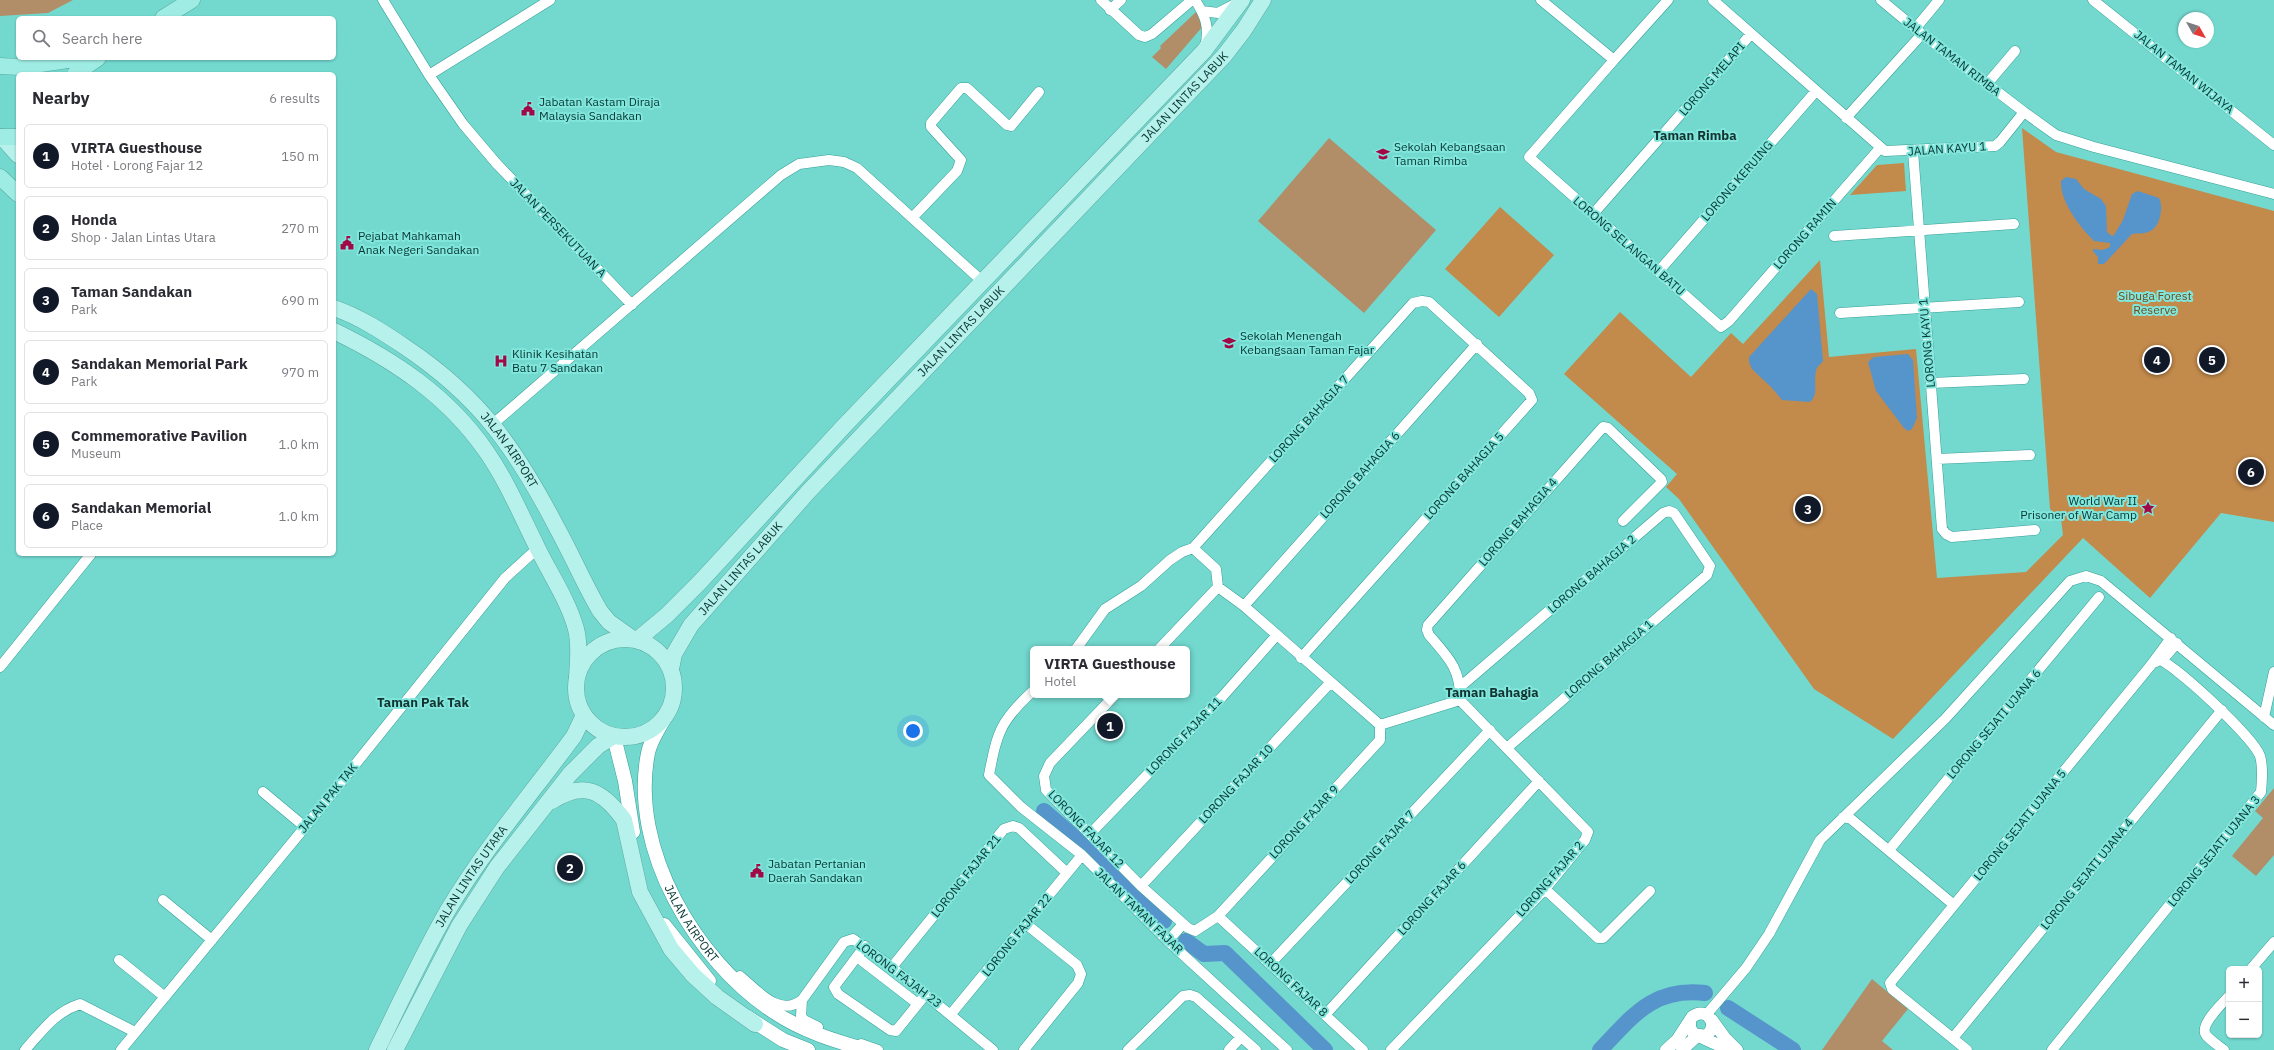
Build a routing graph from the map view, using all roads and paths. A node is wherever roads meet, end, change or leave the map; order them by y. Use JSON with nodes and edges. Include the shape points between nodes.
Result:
{"nodes":[{"id":1,"x":183,"y":0,"type":"edge"},
{"id":2,"x":192,"y":0,"type":"edge"},
{"id":3,"x":382,"y":0,"type":"edge"},
{"id":4,"x":550,"y":0,"type":"edge"},
{"id":5,"x":1101,"y":0,"type":"edge"},
{"id":6,"x":1121,"y":0,"type":"edge"},
{"id":7,"x":1192,"y":0,"type":"edge"},
{"id":8,"x":1195,"y":0,"type":"edge"},
{"id":9,"x":1241,"y":0,"type":"edge"},
{"id":10,"x":1263,"y":0,"type":"edge"},
{"id":11,"x":1541,"y":0,"type":"edge"},
{"id":12,"x":1668,"y":0,"type":"edge"},
{"id":13,"x":1713,"y":0,"type":"edge"},
{"id":14,"x":1881,"y":0,"type":"edge"},
{"id":15,"x":1939,"y":0,"type":"edge"},
{"id":16,"x":2093,"y":0,"type":"edge"},
{"id":17,"x":1110,"y":10,"type":"junction"},
{"id":18,"x":1202,"y":11,"type":"junction"},
{"id":19,"x":157,"y":16,"type":"edge"},
{"id":20,"x":166,"y":16,"type":"edge"},
{"id":21,"x":1918,"y":32,"type":"junction"},
{"id":22,"x":1751,"y":34,"type":"junction"},
{"id":23,"x":1204,"y":51,"type":"junction"},
{"id":24,"x":2014,"y":51,"type":"dead end"},
{"id":25,"x":73,"y":60,"type":"edge"},
{"id":26,"x":95,"y":60,"type":"edge"},
{"id":27,"x":1614,"y":60,"type":"junction"},
{"id":28,"x":0,"y":66,"type":"edge"},
{"id":29,"x":26,"y":70,"type":"edge"},
{"id":30,"x":78,"y":72,"type":"edge"},
{"id":31,"x":429,"y":75,"type":"junction"},
{"id":32,"x":1987,"y":84,"type":"junction"},
{"id":33,"x":1816,"y":91,"type":"junction"},
{"id":34,"x":1039,"y":92,"type":"dead end"},
{"id":35,"x":2024,"y":112,"type":"junction"},
{"id":36,"x":1846,"y":118,"type":"junction"},
{"id":37,"x":1,"y":137,"type":"edge"},
{"id":38,"x":16,"y":137,"type":"edge"},
{"id":39,"x":2274,"y":145,"type":"edge"},
{"id":40,"x":1880,"y":148,"type":"junction"},
{"id":41,"x":1913,"y":151,"type":"junction"},
{"id":42,"x":16,"y":153,"type":"edge"},
{"id":43,"x":0,"y":178,"type":"edge"},
{"id":44,"x":16,"y":192,"type":"edge"},
{"id":45,"x":2274,"y":194,"type":"edge"},
{"id":46,"x":1593,"y":214,"type":"junction"},
{"id":47,"x":913,"y":217,"type":"junction"},
{"id":48,"x":2014,"y":224,"type":"dead end"},
{"id":49,"x":1918,"y":230,"type":"junction"},
{"id":50,"x":1834,"y":236,"type":"dead end"},
{"id":51,"x":1658,"y":272,"type":"junction"},
{"id":52,"x":983,"y":282,"type":"junction"},
{"id":53,"x":1430,"y":302,"type":"joint"},
{"id":54,"x":2019,"y":302,"type":"dead end"},
{"id":55,"x":632,"y":306,"type":"junction"},
{"id":56,"x":1924,"y":308,"type":"junction"},
{"id":57,"x":336,"y":309,"type":"edge"},
{"id":58,"x":1840,"y":313,"type":"dead end"},
{"id":59,"x":1729,"y":321,"type":"joint"},
{"id":60,"x":336,"y":332,"type":"edge"},
{"id":61,"x":1476,"y":344,"type":"junction"},
{"id":62,"x":2024,"y":379,"type":"dead end"},
{"id":63,"x":1931,"y":383,"type":"junction"},
{"id":64,"x":493,"y":424,"type":"junction"},
{"id":65,"x":2030,"y":455,"type":"dead end"},
{"id":66,"x":1937,"y":459,"type":"junction"},
{"id":67,"x":1623,"y":521,"type":"dead end"},
{"id":68,"x":2036,"y":530,"type":"dead end"},
{"id":69,"x":538,"y":548,"type":"junction"},
{"id":70,"x":1193,"y":548,"type":"junction"},
{"id":71,"x":89,"y":556,"type":"edge"},
{"id":72,"x":1710,"y":571,"type":"joint"},
{"id":73,"x":1218,"y":587,"type":"junction"},
{"id":74,"x":2099,"y":597,"type":"dead end"},
{"id":75,"x":1244,"y":606,"type":"junction"},
{"id":76,"x":1276,"y":636,"type":"junction"},
{"id":77,"x":635,"y":639,"type":"junction"},
{"id":78,"x":2174,"y":641,"type":"junction"},
{"id":79,"x":1078,"y":646,"type":"edge"},
{"id":80,"x":1162,"y":646,"type":"edge"},
{"id":81,"x":1301,"y":658,"type":"junction"},
{"id":82,"x":2156,"y":661,"type":"junction"},
{"id":83,"x":0,"y":667,"type":"edge"},
{"id":84,"x":671,"y":669,"type":"junction"},
{"id":85,"x":2274,"y":672,"type":"edge"},
{"id":86,"x":577,"y":677,"type":"junction"},
{"id":87,"x":1330,"y":683,"type":"junction"},
{"id":88,"x":1460,"y":687,"type":"junction"},
{"id":89,"x":1030,"y":694,"type":"edge"},
{"id":90,"x":2272,"y":697,"type":"edge"},
{"id":91,"x":1112,"y":698,"type":"edge"},
{"id":92,"x":1460,"y":700,"type":"junction"},
{"id":93,"x":2222,"y":710,"type":"junction"},
{"id":94,"x":584,"y":715,"type":"junction"},
{"id":95,"x":666,"y":715,"type":"junction"},
{"id":96,"x":2264,"y":717,"type":"junction"},
{"id":97,"x":1380,"y":725,"type":"junction"},
{"id":98,"x":2274,"y":725,"type":"edge"},
{"id":99,"x":1490,"y":730,"type":"junction"},
{"id":100,"x":613,"y":737,"type":"junction"},
{"id":101,"x":1508,"y":747,"type":"junction"},
{"id":102,"x":1539,"y":781,"type":"junction"},
{"id":103,"x":263,"y":792,"type":"dead end"},
{"id":104,"x":1864,"y":796,"type":"junction"},
{"id":105,"x":542,"y":808,"type":"junction"},
{"id":106,"x":1842,"y":816,"type":"junction"},
{"id":107,"x":1860,"y":826,"type":"junction"},
{"id":108,"x":305,"y":827,"type":"junction"},
{"id":109,"x":1829,"y":830,"type":"junction"},
{"id":110,"x":1090,"y":834,"type":"junction"},
{"id":111,"x":1889,"y":850,"type":"junction"},
{"id":112,"x":1082,"y":855,"type":"junction"},
{"id":113,"x":1067,"y":873,"type":"junction"},
{"id":114,"x":1141,"y":886,"type":"junction"},
{"id":115,"x":1545,"y":889,"type":"junction"},
{"id":116,"x":1650,"y":891,"type":"dead end"},
{"id":117,"x":163,"y":900,"type":"dead end"},
{"id":118,"x":676,"y":901,"type":"junction"},
{"id":119,"x":1954,"y":905,"type":"junction"},
{"id":120,"x":1218,"y":916,"type":"junction"},
{"id":121,"x":1026,"y":924,"type":"junction"},
{"id":122,"x":1183,"y":924,"type":"junction"},
{"id":123,"x":212,"y":940,"type":"junction"},
{"id":124,"x":1168,"y":941,"type":"junction"},
{"id":125,"x":2274,"y":942,"type":"edge"},
{"id":126,"x":865,"y":946,"type":"junction"},
{"id":127,"x":857,"y":957,"type":"junction"},
{"id":128,"x":119,"y":960,"type":"dead end"},
{"id":129,"x":1270,"y":964,"type":"junction"},
{"id":130,"x":2254,"y":966,"type":"edge"},
{"id":131,"x":892,"y":967,"type":"junction"},
{"id":132,"x":926,"y":994,"type":"junction"},
{"id":133,"x":164,"y":997,"type":"junction"},
{"id":134,"x":802,"y":1000,"type":"junction"},
{"id":135,"x":2226,"y":1000,"type":"edge"},
{"id":136,"x":918,"y":1004,"type":"junction"},
{"id":137,"x":951,"y":1014,"type":"junction"},
{"id":138,"x":1326,"y":1014,"type":"junction"},
{"id":139,"x":1709,"y":1017,"type":"junction"},
{"id":140,"x":1690,"y":1020,"type":"junction"},
{"id":141,"x":755,"y":1024,"type":"junction"},
{"id":142,"x":135,"y":1032,"type":"junction"},
{"id":143,"x":1699,"y":1036,"type":"junction"},
{"id":144,"x":1241,"y":1037,"type":"junction"},
{"id":145,"x":1953,"y":1038,"type":"junction"},
{"id":146,"x":25,"y":1050,"type":"edge"},
{"id":147,"x":121,"y":1050,"type":"edge"},
{"id":148,"x":377,"y":1050,"type":"edge"},
{"id":149,"x":394,"y":1050,"type":"edge"},
{"id":150,"x":808,"y":1050,"type":"edge"},
{"id":151,"x":867,"y":1050,"type":"edge"},
{"id":152,"x":878,"y":1050,"type":"edge"},
{"id":153,"x":993,"y":1050,"type":"edge"},
{"id":154,"x":1024,"y":1050,"type":"edge"},
{"id":155,"x":1128,"y":1050,"type":"edge"},
{"id":156,"x":1229,"y":1050,"type":"edge"},
{"id":157,"x":1256,"y":1050,"type":"edge"},
{"id":158,"x":1287,"y":1050,"type":"edge"},
{"id":159,"x":1363,"y":1050,"type":"edge"},
{"id":160,"x":1391,"y":1050,"type":"edge"},
{"id":161,"x":1666,"y":1050,"type":"edge"},
{"id":162,"x":1682,"y":1050,"type":"edge"},
{"id":163,"x":1728,"y":1050,"type":"edge"},
{"id":164,"x":1737,"y":1050,"type":"edge"},
{"id":165,"x":1967,"y":1050,"type":"edge"},
{"id":166,"x":2052,"y":1050,"type":"edge"},
{"id":167,"x":2224,"y":1050,"type":"edge"}],
"edges":[{"from":1,"to":19,"type":"highway"},
{"from":2,"to":20,"type":"highway"},
{"from":3,"to":31,"type":"street","name":"JALAN PERSEKUTUAN A"},
{"from":4,"to":31,"type":"street"},
{"from":5,"to":17,"type":"street"},
{"from":6,"to":17,"type":"street"},
{"from":7,"to":17,"type":"street","via":[[1145,37],[1139,35]]},
{"from":8,"to":18,"type":"street"},
{"from":9,"to":18,"type":"street","via":[[1218,13]]},
{"from":9,"to":23,"type":"main road","name":"JALAN LINTAS LABUK"},
{"from":10,"to":84,"type":"main road","name":"JALAN LINTAS LABUK","via":[[1224,56],[808,492],[691,625],[674,654]]},
{"from":11,"to":27,"type":"street"},
{"from":12,"to":27,"type":"street"},
{"from":13,"to":22,"type":"street","name":"LORONG MELAPI"},
{"from":14,"to":21,"type":"street","name":"JALAN TAMAN RIMBA"},
{"from":15,"to":21,"type":"street"},
{"from":16,"to":39,"type":"street","name":"JALAN TAMAN WIJAYA"},
{"from":18,"to":23,"type":"street","via":[[1208,27]]},
{"from":21,"to":32,"type":"street","name":"JALAN TAMAN RIMBA"},
{"from":21,"to":36,"type":"street"},
{"from":22,"to":33,"type":"street","name":"LORONG MELAPI"},
{"from":22,"to":46,"type":"street","name":"LORONG MELAPI"},
{"from":23,"to":52,"type":"main road","name":"JALAN LINTAS LABUK"},
{"from":24,"to":32,"type":"street"},
{"from":25,"to":29,"type":"highway"},
{"from":26,"to":30,"type":"highway"},
{"from":27,"to":46,"type":"street","name":"LORONG SELANGAN BATU","via":[[1529,157]]},
{"from":28,"to":29,"type":"highway"},
{"from":31,"to":55,"type":"street","name":"JALAN PERSEKUTUAN A","via":[[463,124],[496,163]]},
{"from":32,"to":35,"type":"street","name":"JALAN TAMAN RIMBA"},
{"from":33,"to":36,"type":"street","name":"LORONG MELAPI"},
{"from":33,"to":51,"type":"street","name":"LORONG KERUING"},
{"from":34,"to":47,"type":"street","via":[[1010,126],[967,88],[961,88],[931,123],[961,160],[960,165]]},
{"from":35,"to":41,"type":"street","name":"JALAN KAYU 1","via":[[1995,146]]},
{"from":35,"to":45,"type":"street","name":"JALAN TAMAN RIMBA","via":[[2046,129],[2062,137]]},
{"from":36,"to":40,"type":"street","name":"LORONG MELAPI"},
{"from":37,"to":38,"type":"highway"},
{"from":37,"to":42,"type":"main road"},
{"from":40,"to":41,"type":"street","name":"JALAN KAYU 1","via":[[1890,152]]},
{"from":40,"to":59,"type":"street","name":"LORONG RAMIN"},
{"from":41,"to":49,"type":"street","name":"LORONG KAYU 1"},
{"from":43,"to":44,"type":"highway"},
{"from":46,"to":51,"type":"street","name":"LORONG SELANGAN BATU"},
{"from":47,"to":52,"type":"street"},
{"from":47,"to":55,"type":"street","via":[[867,175],[844,162],[829,160],[799,164],[765,189]]},
{"from":48,"to":49,"type":"street"},
{"from":49,"to":50,"type":"street"},
{"from":49,"to":56,"type":"street","name":"LORONG KAYU 1"},
{"from":51,"to":59,"type":"street","name":"LORONG SELANGAN BATU","via":[[1721,327]]},
{"from":52,"to":77,"type":"main road","name":"JALAN LINTAS LABUK","via":[[699,583],[667,615]]},
{"from":53,"to":61,"type":"street","name":"LORONG BAHAGIA 5"},
{"from":53,"to":70,"type":"street","name":"LORONG BAHAGIA 7","via":[[1413,303]]},
{"from":54,"to":56,"type":"street"},
{"from":55,"to":64,"type":"street"},
{"from":56,"to":58,"type":"street"},
{"from":56,"to":63,"type":"street","name":"LORONG KAYU 1"},
{"from":57,"to":64,"type":"main road","name":"JALAN AIRPORT","via":[[380,331],[434,367],[463,392]]},
{"from":60,"to":69,"type":"main road","name":"JALAN AIRPORT","via":[[411,374],[461,420],[496,466]]},
{"from":61,"to":75,"type":"street","name":"LORONG BAHAGIA 6"},
{"from":61,"to":81,"type":"street","name":"LORONG BAHAGIA 5","via":[[1530,393],[1532,400]]},
{"from":62,"to":63,"type":"street"},
{"from":63,"to":66,"type":"street","name":"LORONG KAYU 1"},
{"from":64,"to":77,"type":"main road","name":"JALAN AIRPORT","via":[[543,502],[600,611],[609,622]]},
{"from":65,"to":66,"type":"street"},
{"from":66,"to":68,"type":"street","name":"LORONG KAYU 1","via":[[1942,529],[1946,534],[1952,536]]},
{"from":67,"to":88,"type":"street","name":"LORONG BAHAGIA 4","via":[[1662,482],[1608,428],[1603,427],[1428,625],[1430,635],[1455,666]]},
{"from":69,"to":86,"type":"main road","name":"JALAN AIRPORT","via":[[566,603],[576,630],[579,650]]},
{"from":69,"to":108,"type":"street","name":"JALAN PAK TAK","via":[[505,578]]},
{"from":70,"to":73,"type":"street","via":[[1216,570]]},
{"from":70,"to":79,"type":"street","via":[[1170,560],[1141,586],[1105,609]]},
{"from":71,"to":83,"type":"street"},
{"from":72,"to":88,"type":"street","name":"LORONG BAHAGIA 2","via":[[1710,566],[1674,513],[1663,513]]},
{"from":72,"to":101,"type":"street","name":"LORONG BAHAGIA 1"},
{"from":73,"to":75,"type":"street"},
{"from":73,"to":80,"type":"street"},
{"from":74,"to":111,"type":"street","name":"LORONG SEJATI UJANA 6"},
{"from":75,"to":76,"type":"street"},
{"from":76,"to":81,"type":"street"},
{"from":76,"to":110,"type":"street","name":"LORONG FAJAR 11","via":[[1222,697]]},
{"from":77,"to":84,"type":"main road","via":[[653,647],[664,657]]},
{"from":77,"to":86,"type":"main road","via":[[618,639],[604,644],[592,652],[583,663]]},
{"from":78,"to":82,"type":"street","name":"LORONG SEJATI UJANA 5"},
{"from":78,"to":96,"type":"street"},
{"from":78,"to":104,"type":"street","via":[[2101,581],[2086,576],[2070,581],[1945,719]]},
{"from":81,"to":87,"type":"street"},
{"from":82,"to":93,"type":"street","name":"LORONG SEJATI UJANA 3"},
{"from":82,"to":119,"type":"street","name":"LORONG SEJATI UJANA 5"},
{"from":84,"to":95,"type":"main road","via":[[675,685],[674,696]]},
{"from":85,"to":90,"type":"street"},
{"from":86,"to":94,"type":"main road","via":[[577,697]]},
{"from":87,"to":97,"type":"street"},
{"from":87,"to":114,"type":"street","name":"LORONG FAJAR 10"},
{"from":88,"to":92,"type":"street"},
{"from":89,"to":112,"type":"street","name":"JALAN TAMAN FAJAR","via":[[1000,728],[989,775],[1021,807]]},
{"from":90,"to":96,"type":"street"},
{"from":91,"to":110,"type":"street","name":"LORONG FAJAR 12","via":[[1050,763],[1044,776],[1046,790]]},
{"from":92,"to":97,"type":"street"},
{"from":92,"to":99,"type":"street","name":"LORONG FAJAR 2"},
{"from":93,"to":145,"type":"street","name":"LORONG SEJATI UJANA 4"},
{"from":93,"to":166,"type":"street","name":"LORONG SEJATI UJANA 3","via":[[2260,756],[2261,792]]},
{"from":94,"to":100,"type":"main road","via":[[592,724]]},
{"from":94,"to":148,"type":"main road","name":"JALAN LINTAS UTARA","via":[[574,736],[483,858],[449,909]]},
{"from":95,"to":100,"type":"main road","via":[[657,726],[644,734]]},
{"from":95,"to":118,"type":"main road","name":"JALAN AIRPORT","via":[[648,752],[644,790],[647,821],[665,878]]},
{"from":96,"to":98,"type":"street"},
{"from":97,"to":120,"type":"street","name":"LORONG FAJAR 9","via":[[1380,740]]},
{"from":99,"to":101,"type":"street","name":"LORONG FAJAR 2"},
{"from":99,"to":129,"type":"street","name":"LORONG FAJAR 7"},
{"from":100,"to":105,"type":"main road","name":"JALAN LINTAS UTARA","via":[[580,763]]},
{"from":100,"to":141,"type":"main road","name":"JALAN AIRPORT","via":[[625,781],[639,863],[651,902],[664,925],[702,974]]},
{"from":101,"to":102,"type":"street","name":"LORONG FAJAR 2"},
{"from":102,"to":115,"type":"street","name":"LORONG FAJAR 2","via":[[1588,832],[1585,840]]},
{"from":102,"to":138,"type":"street","name":"LORONG FAJAR 6"},
{"from":103,"to":108,"type":"street"},
{"from":104,"to":106,"type":"street"},
{"from":104,"to":107,"type":"street","via":[[1859,809]]},
{"from":105,"to":141,"type":"main road","via":[[570,791],[578,790],[598,794],[609,801],[624,820],[640,892],[654,922],[671,949],[693,975],[717,997]]},
{"from":105,"to":149,"type":"main road","name":"JALAN LINTAS UTARA","via":[[472,904]]},
{"from":106,"to":107,"type":"street"},
{"from":106,"to":109,"type":"street"},
{"from":107,"to":109,"type":"street","via":[[1848,824]]},
{"from":107,"to":111,"type":"street"},
{"from":108,"to":123,"type":"street","name":"JALAN PAK TAK"},
{"from":109,"to":139,"type":"street","via":[[1813,851],[1769,934]]},
{"from":110,"to":114,"type":"street","name":"LORONG FAJAR 12"},
{"from":111,"to":119,"type":"street"},
{"from":112,"to":113,"type":"street","name":"LORONG FAJAR 22"},
{"from":112,"to":124,"type":"street","name":"JALAN TAMAN FAJAR"},
{"from":113,"to":121,"type":"street","name":"LORONG FAJAR 22"},
{"from":113,"to":131,"type":"street","name":"LORONG FAJAR 21","via":[[1019,828],[1013,826],[1004,829]]},
{"from":114,"to":122,"type":"street","name":"LORONG FAJAR 12"},
{"from":115,"to":116,"type":"street","via":[[1598,938],[1603,938]]},
{"from":115,"to":160,"type":"street","name":"LORONG FAJAR 2"},
{"from":117,"to":123,"type":"street"},
{"from":118,"to":134,"type":"street","via":[[705,941],[761,994],[783,1007],[794,1006]]},
{"from":118,"to":151,"type":"main road","name":"JALAN AIRPORT","via":[[705,949],[744,990],[775,1013],[807,1030]]},
{"from":119,"to":145,"type":"street","name":"LORONG SEJATI UJANA 5","via":[[1890,985]]},
{"from":120,"to":122,"type":"street","via":[[1195,930]]},
{"from":120,"to":129,"type":"street","name":"LORONG FAJAR 8"},
{"from":121,"to":137,"type":"street","name":"LORONG FAJAR 22"},
{"from":121,"to":154,"type":"street","via":[[1077,965],[1081,974],[1078,983]]},
{"from":122,"to":124,"type":"street"},
{"from":123,"to":133,"type":"street","name":"JALAN PAK TAK"},
{"from":124,"to":158,"type":"street","name":"JALAN TAMAN FAJAR"},
{"from":125,"to":130,"type":"street"},
{"from":126,"to":127,"type":"street"},
{"from":126,"to":131,"type":"street","name":"LORONG FAJAH 23"},
{"from":126,"to":134,"type":"street","name":"LORONG FAJAH 23","via":[[853,939],[844,942]]},
{"from":127,"to":136,"type":"street"},
{"from":127,"to":136,"type":"street","via":[[834,987],[838,994],[890,1030],[896,1031]]},
{"from":128,"to":133,"type":"street"},
{"from":129,"to":138,"type":"street","name":"LORONG FAJAR 8"},
{"from":131,"to":132,"type":"street","name":"LORONG FAJAH 23"},
{"from":132,"to":136,"type":"street"},
{"from":132,"to":137,"type":"street","name":"LORONG FAJAH 23"},
{"from":133,"to":142,"type":"street","name":"JALAN PAK TAK"},
{"from":134,"to":152,"type":"street","via":[[801,1016],[808,1022]]},
{"from":135,"to":167,"type":"street","via":[[2206,1023],[2204,1030],[2206,1035]]},
{"from":137,"to":153,"type":"street","name":"LORONG FAJAH 23"},
{"from":138,"to":159,"type":"street","name":"LORONG FAJAR 8"},
{"from":139,"to":140,"type":"street","via":[[1696,1014]]},
{"from":139,"to":143,"type":"street","via":[[1711,1031]]},
{"from":139,"to":164,"type":"street"},
{"from":140,"to":143,"type":"street","via":[[1691,1031]]},
{"from":140,"to":161,"type":"street","via":[[1677,1040]]},
{"from":141,"to":150,"type":"main road","name":"JALAN AIRPORT","via":[[783,1040]]},
{"from":142,"to":146,"type":"street","via":[[80,1004],[52,1019]]},
{"from":142,"to":147,"type":"street","name":"JALAN PAK TAK"},
{"from":143,"to":162,"type":"street"},
{"from":143,"to":163,"type":"street"},
{"from":144,"to":155,"type":"street","via":[[1196,997],[1190,995],[1183,996]]},
{"from":144,"to":156,"type":"street"},
{"from":144,"to":157,"type":"street"},
{"from":145,"to":165,"type":"street"}]}
